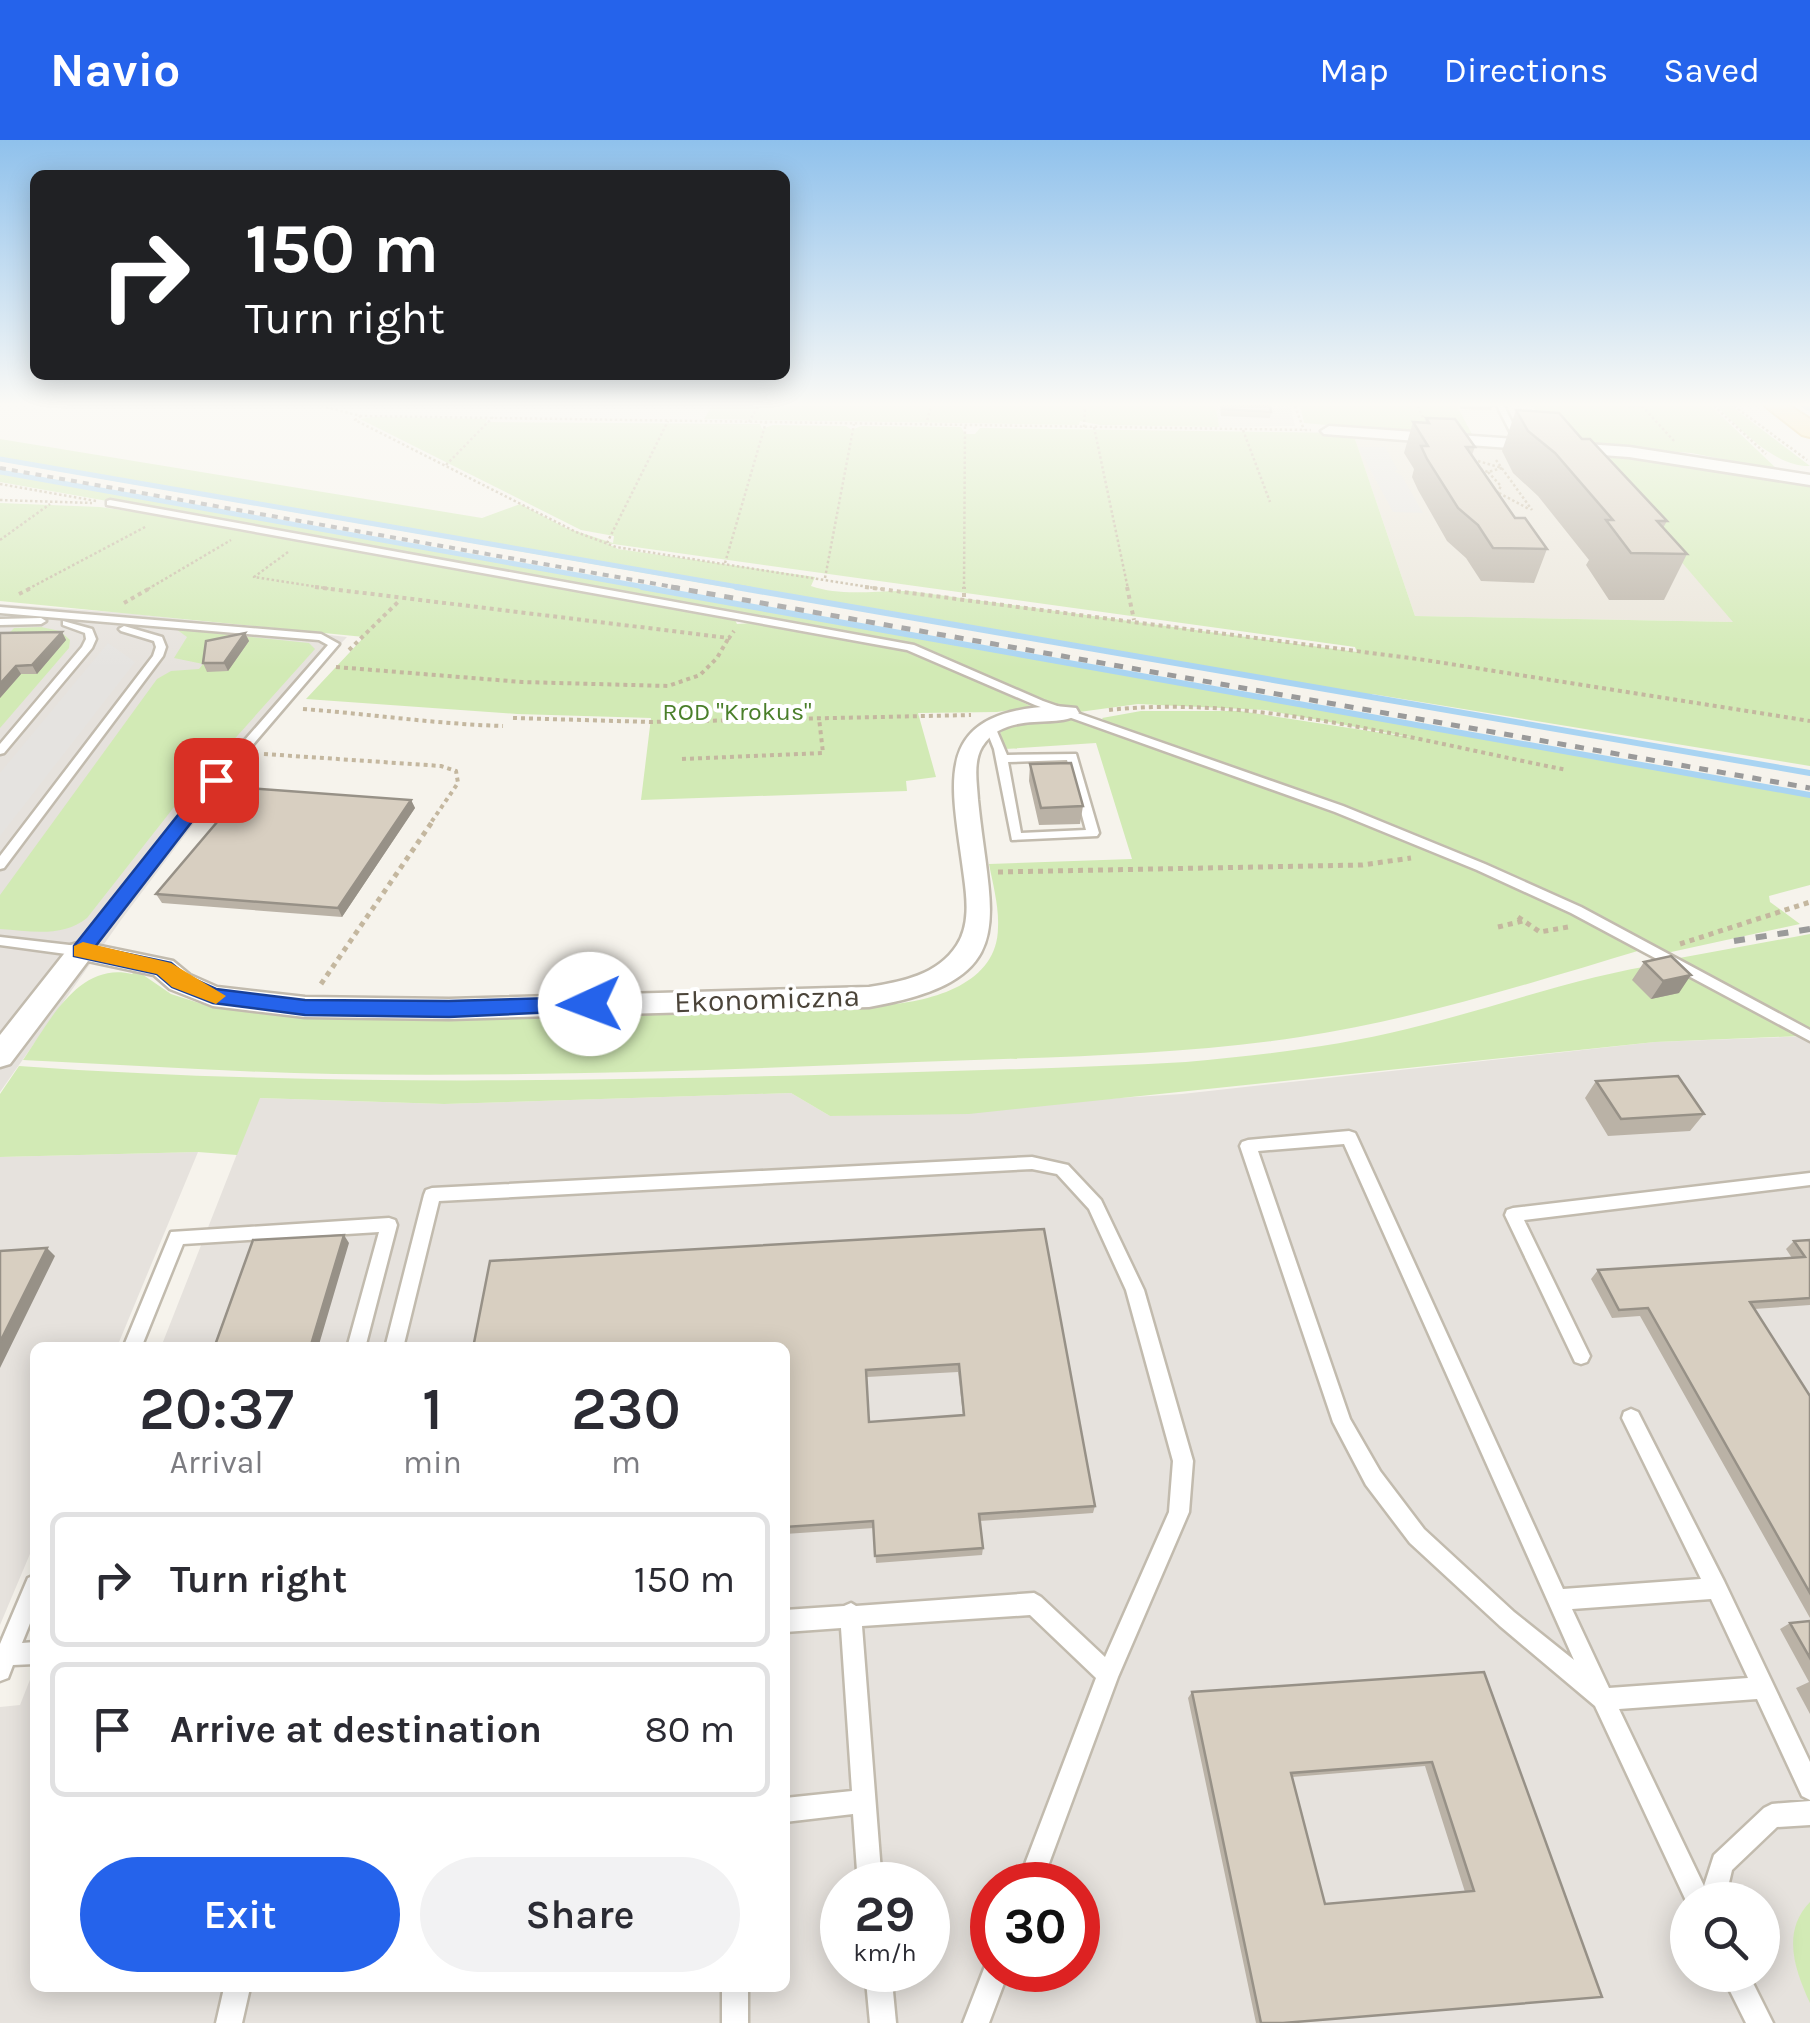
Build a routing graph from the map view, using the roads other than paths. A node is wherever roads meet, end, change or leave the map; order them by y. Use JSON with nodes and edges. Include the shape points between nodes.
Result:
{"nodes":[{"id":1,"x":110,"y":503,"type":"road end"},
{"id":2,"x":2,"y":606,"type":"edge"},
{"id":3,"x":0,"y":622,"type":"edge"},
{"id":4,"x":66,"y":623,"type":"junction"},
{"id":5,"x":1072,"y":714,"type":"junction"},
{"id":6,"x":982,"y":722,"type":"junction"},
{"id":7,"x":0,"y":751,"type":"edge"},
{"id":8,"x":1002,"y":759,"type":"junction"},
{"id":9,"x":0,"y":865,"type":"edge"},
{"id":10,"x":0,"y":941,"type":"edge"},
{"id":11,"x":81,"y":951,"type":"junction"},
{"id":12,"x":1810,"y":1036,"type":"edge"},
{"id":13,"x":0,"y":1056,"type":"edge"},
{"id":14,"x":1810,"y":1180,"type":"edge"},
{"id":15,"x":134,"y":1342,"type":"edge"},
{"id":16,"x":358,"y":1342,"type":"edge"},
{"id":17,"x":396,"y":1342,"type":"edge"},
{"id":18,"x":1582,"y":1356,"type":"dead end"},
{"id":19,"x":1631,"y":1418,"type":"dead end"},
{"id":20,"x":1717,"y":1588,"type":"junction"},
{"id":21,"x":30,"y":1596,"type":"edge"},
{"id":22,"x":1557,"y":1600,"type":"junction"},
{"id":23,"x":852,"y":1614,"type":"junction"},
{"id":24,"x":790,"y":1620,"type":"edge"},
{"id":25,"x":30,"y":1654,"type":"edge"},
{"id":26,"x":2,"y":1660,"type":"edge"},
{"id":27,"x":1108,"y":1675,"type":"junction"},
{"id":28,"x":1764,"y":1688,"type":"junction"},
{"id":29,"x":1603,"y":1699,"type":"junction"},
{"id":30,"x":1810,"y":1788,"type":"edge"},
{"id":31,"x":861,"y":1802,"type":"junction"},
{"id":32,"x":790,"y":1809,"type":"edge"},
{"id":33,"x":1810,"y":1813,"type":"edge"},
{"id":34,"x":868,"y":1862,"type":"edge"},
{"id":35,"x":1037,"y":1862,"type":"edge"},
{"id":36,"x":1689,"y":1882,"type":"edge"},
{"id":37,"x":1717,"y":1882,"type":"edge"},
{"id":38,"x":236,"y":1992,"type":"edge"},
{"id":39,"x":735,"y":1992,"type":"edge"},
{"id":40,"x":880,"y":1992,"type":"edge"},
{"id":41,"x":988,"y":1992,"type":"edge"},
{"id":42,"x":1743,"y":1992,"type":"edge"},
{"id":43,"x":229,"y":2023,"type":"edge"},
{"id":44,"x":736,"y":2023,"type":"edge"},
{"id":45,"x":884,"y":2023,"type":"edge"},
{"id":46,"x":976,"y":2023,"type":"edge"},
{"id":47,"x":1760,"y":2023,"type":"edge"}],
"edges":[{"from":1,"to":5,"type":"lane","via":[[910,647]]},
{"from":2,"to":11,"type":"lane","via":[[334,644],[238,752]]},
{"from":3,"to":4,"type":"lane"},
{"from":4,"to":7,"type":"lane","via":[[89,631],[92,639]]},
{"from":4,"to":9,"type":"lane","via":[[148,633],[161,646]]},
{"from":5,"to":6,"type":"street"},
{"from":5,"to":12,"type":"lane","via":[[1439,849],[1600,923]]},
{"from":6,"to":8,"type":"lane"},
{"from":6,"to":11,"type":"street","name":"Ekonomiczna","via":[[968,755],[980,902],[974,941],[952,968],[905,991],[449,1009],[305,1007],[213,996],[163,968]]},
{"from":8,"to":8,"type":"lane","via":[[1016,837],[1092,833],[1072,756]]},
{"from":10,"to":11,"type":"lane"},
{"from":11,"to":13,"type":"street"},
{"from":14,"to":18,"type":"lane","via":[[1514,1215]]},
{"from":15,"to":16,"type":"lane","via":[[177,1237],[389,1224]]},
{"from":17,"to":27,"type":"lane","via":[[432,1196],[1032,1163],[1062,1169],[1095,1205],[1136,1290],[1183,1462],[1179,1512]]},
{"from":19,"to":20,"type":"lane"},
{"from":20,"to":22,"type":"lane"},
{"from":20,"to":28,"type":"lane"},
{"from":21,"to":26,"type":"lane"},
{"from":22,"to":29,"type":"lane"},
{"from":22,"to":29,"type":"lane","via":[[1349,1138],[1248,1146],[1342,1422],[1373,1478],[1418,1536]]},
{"from":23,"to":24,"type":"lane"},
{"from":23,"to":27,"type":"lane","via":[[1034,1604]]},
{"from":23,"to":31,"type":"lane"},
{"from":25,"to":26,"type":"lane"},
{"from":27,"to":35,"type":"lane"},
{"from":28,"to":29,"type":"lane"},
{"from":28,"to":30,"type":"lane"},
{"from":29,"to":36,"type":"lane"},
{"from":31,"to":32,"type":"lane"},
{"from":31,"to":34,"type":"lane"},
{"from":33,"to":37,"type":"lane","via":[[1772,1816],[1722,1863]]},
{"from":38,"to":43,"type":"lane"},
{"from":39,"to":44,"type":"lane"},
{"from":40,"to":45,"type":"lane"},
{"from":41,"to":46,"type":"lane"},
{"from":42,"to":47,"type":"lane"}]}
